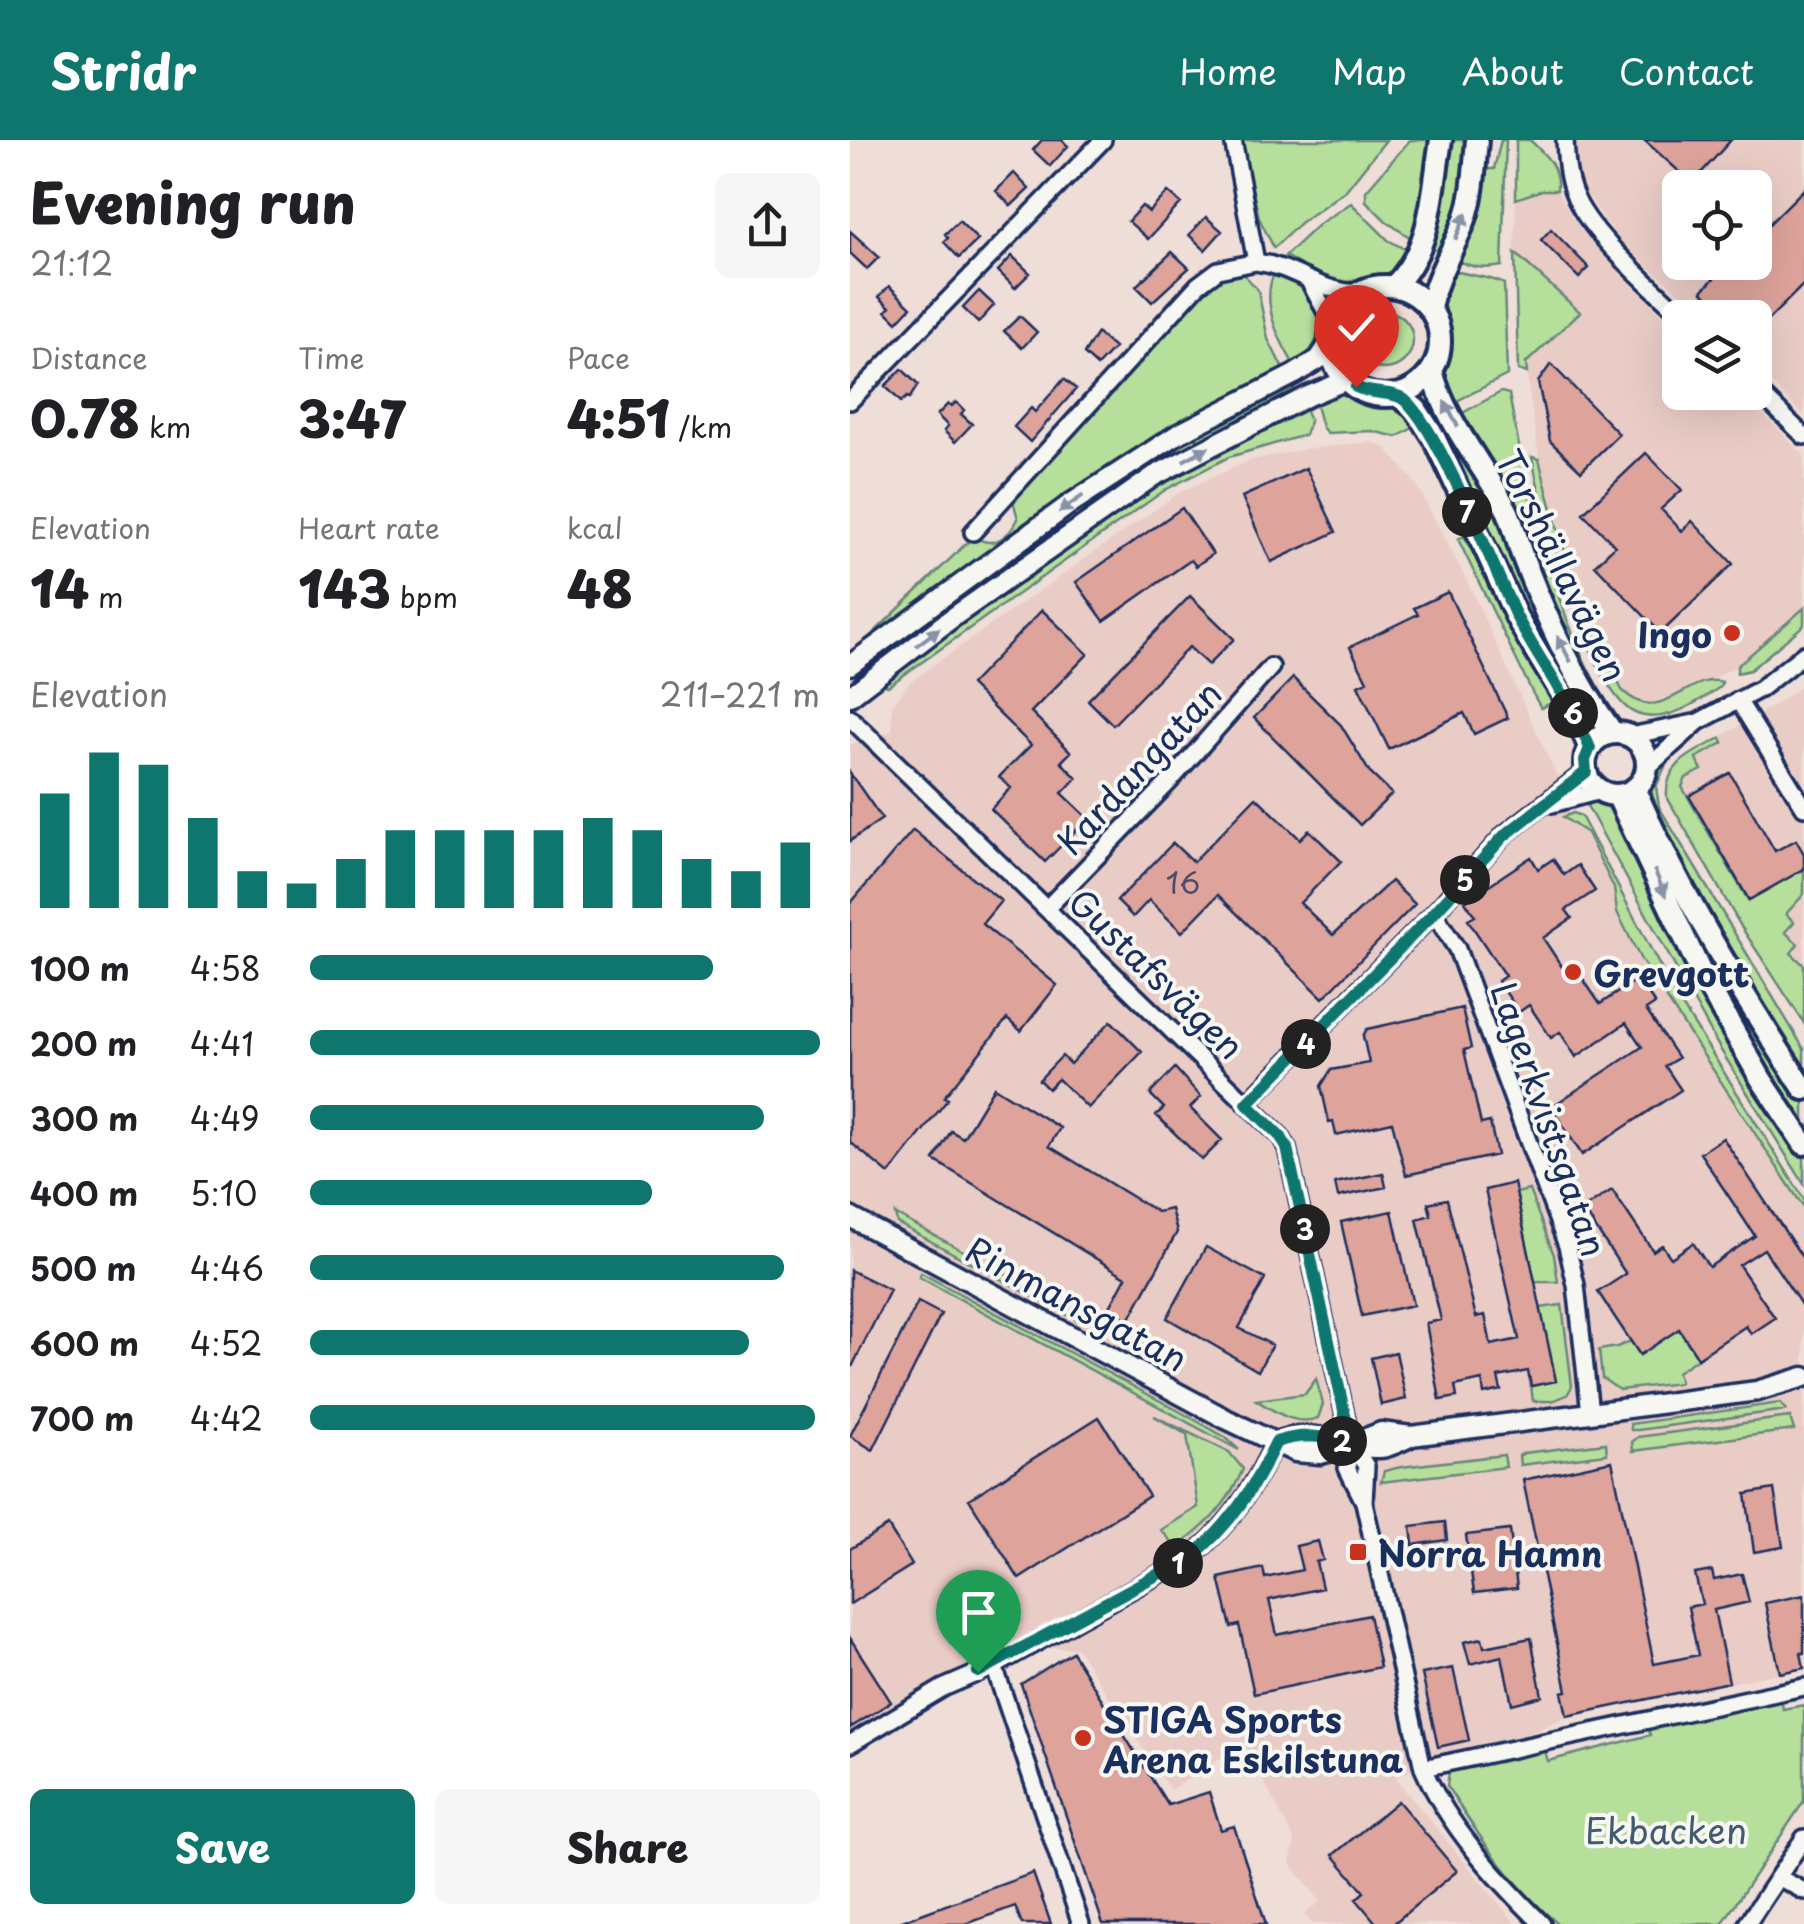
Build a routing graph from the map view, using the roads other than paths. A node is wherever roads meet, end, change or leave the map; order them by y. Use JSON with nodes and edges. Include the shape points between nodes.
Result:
{"nodes":[{"id":1,"x":1104,"y":140,"type":"edge"},
{"id":2,"x":1233,"y":140,"type":"edge"},
{"id":3,"x":1441,"y":140,"type":"edge"},
{"id":4,"x":1478,"y":140,"type":"edge"},
{"id":5,"x":1565,"y":140,"type":"edge"},
{"id":6,"x":1256,"y":262,"type":"junction"},
{"id":7,"x":1310,"y":282,"type":"junction"},
{"id":8,"x":1394,"y":286,"type":"junction"},
{"id":9,"x":1358,"y":292,"type":"junction"},
{"id":10,"x":1666,"y":300,"type":"edge"},
{"id":11,"x":1430,"y":309,"type":"junction"},
{"id":12,"x":1330,"y":337,"type":"junction"},
{"id":13,"x":1432,"y":370,"type":"junction"},
{"id":14,"x":1347,"y":380,"type":"junction"},
{"id":15,"x":1397,"y":394,"type":"junction"},
{"id":16,"x":850,"y":400,"type":"edge"},
{"id":17,"x":1772,"y":405,"type":"edge"},
{"id":18,"x":1804,"y":436,"type":"edge"},
{"id":19,"x":973,"y":532,"type":"dead end"},
{"id":20,"x":1804,"y":654,"type":"edge"},
{"id":21,"x":850,"y":665,"type":"edge"},
{"id":22,"x":1271,"y":667,"type":"dead end"},
{"id":23,"x":850,"y":696,"type":"edge"},
{"id":24,"x":1738,"y":700,"type":"junction"},
{"id":25,"x":850,"y":718,"type":"edge"},
{"id":26,"x":1698,"y":722,"type":"junction"},
{"id":27,"x":1621,"y":735,"type":"junction"},
{"id":28,"x":1590,"y":748,"type":"junction"},
{"id":29,"x":1647,"y":768,"type":"junction"},
{"id":30,"x":1586,"y":772,"type":"junction"},
{"id":31,"x":1617,"y":792,"type":"junction"},
{"id":32,"x":1804,"y":807,"type":"edge"},
{"id":33,"x":1538,"y":808,"type":"junction"},
{"id":34,"x":1048,"y":908,"type":"junction"},
{"id":35,"x":1434,"y":913,"type":"junction"},
{"id":36,"x":1804,"y":1088,"type":"edge"},
{"id":37,"x":1247,"y":1104,"type":"junction"},
{"id":38,"x":1804,"y":1144,"type":"edge"},
{"id":39,"x":850,"y":1217,"type":"edge"},
{"id":40,"x":1804,"y":1377,"type":"edge"},
{"id":41,"x":1590,"y":1414,"type":"junction"},
{"id":42,"x":1276,"y":1442,"type":"junction"},
{"id":43,"x":1351,"y":1443,"type":"junction"},
{"id":44,"x":994,"y":1666,"type":"junction"},
{"id":45,"x":1804,"y":1687,"type":"edge"},
{"id":46,"x":850,"y":1744,"type":"edge"},
{"id":47,"x":1423,"y":1768,"type":"junction"},
{"id":48,"x":1804,"y":1838,"type":"edge"},
{"id":49,"x":1778,"y":1877,"type":"junction"},
{"id":50,"x":1804,"y":1891,"type":"edge"},
{"id":51,"x":1080,"y":1924,"type":"edge"},
{"id":52,"x":1542,"y":1924,"type":"edge"},
{"id":53,"x":1747,"y":1924,"type":"edge"}],
"edges":[{"from":1,"to":16,"type":"street"},
{"from":2,"to":6,"type":"street"},
{"from":3,"to":8,"type":"main road","via":[[1427,232]]},
{"from":11,"to":4,"type":"main road","one_way":true,"via":[[1472,196]]},
{"from":5,"to":10,"type":"street","via":[[1578,204]]},
{"from":6,"to":7,"type":"street"},
{"from":6,"to":19,"type":"street","via":[[1218,270],[1198,285]]},
{"from":7,"to":9,"type":"street"},
{"from":7,"to":12,"type":"street","via":[[1327,314]]},
{"from":8,"to":9,"type":"main road"},
{"from":8,"to":11,"type":"main road"},
{"from":9,"to":12,"type":"main road","via":[[1338,311]]},
{"from":11,"to":13,"type":"main road","via":[[1440,339]]},
{"from":12,"to":14,"type":"main road","via":[[1334,363]]},
{"from":12,"to":21,"type":"street","one_way":true,"via":[[1319,359],[1178,434],[1070,504]]},
{"from":13,"to":15,"type":"main road"},
{"from":27,"to":13,"type":"main road","name":"Torshällavägen","one_way":true,"via":[[1560,644],[1510,517]]},
{"from":14,"to":15,"type":"main road","via":[[1365,392]]},
{"from":23,"to":14,"type":"street","one_way":true,"via":[[1154,476]]},
{"from":15,"to":28,"type":"main road","name":"Torshällavägen","via":[[1434,437],[1530,644]]},
{"from":17,"to":18,"type":"street"},
{"from":20,"to":24,"type":"street"},
{"from":22,"to":34,"type":"street","name":"Kardangatan"},
{"from":24,"to":26,"type":"street"},
{"from":24,"to":32,"type":"street"},
{"from":25,"to":34,"type":"street","name":"Gustafsvägen"},
{"from":26,"to":27,"type":"street"},
{"from":26,"to":29,"type":"street"},
{"from":27,"to":28,"type":"main road","via":[[1601,737]]},
{"from":27,"to":29,"type":"main road","via":[[1644,749]]},
{"from":28,"to":30,"type":"main road"},
{"from":29,"to":31,"type":"main road","via":[[1644,779]]},
{"from":30,"to":31,"type":"main road"},
{"from":30,"to":33,"type":"street"},
{"from":31,"to":33,"type":"street"},
{"from":31,"to":36,"type":"main road","via":[[1656,836]]},
{"from":31,"to":38,"type":"main road","one_way":true,"via":[[1703,977]]},
{"from":33,"to":35,"type":"street"},
{"from":34,"to":37,"type":"street","name":"Gustafsvägen"},
{"from":35,"to":37,"type":"street"},
{"from":35,"to":41,"type":"street","name":"Lagerkvistsgatan","via":[[1458,949],[1567,1246]]},
{"from":37,"to":43,"type":"street","name":"Gustafsvägen","via":[[1287,1148]]},
{"from":39,"to":42,"type":"street","name":"Rinmansgatan"},
{"from":40,"to":41,"type":"street","name":"Rinmansgatan","via":[[1756,1391]]},
{"from":41,"to":43,"type":"street","name":"Rinmansgatan","via":[[1411,1436],[1382,1449]]},
{"from":42,"to":43,"type":"street","name":"Rinmansgatan","via":[[1320,1454]]},
{"from":42,"to":44,"type":"street","via":[[1241,1506],[1192,1556]]},
{"from":43,"to":47,"type":"street","name":"Gustafsvägen","via":[[1366,1466],[1364,1502]]},
{"from":44,"to":46,"type":"street"},
{"from":44,"to":51,"type":"street"},
{"from":45,"to":47,"type":"street"},
{"from":47,"to":52,"type":"street","name":"Gustafsvägen","via":[[1468,1842]]},
{"from":48,"to":49,"type":"street"},
{"from":49,"to":50,"type":"street"},
{"from":49,"to":53,"type":"street"}]}
